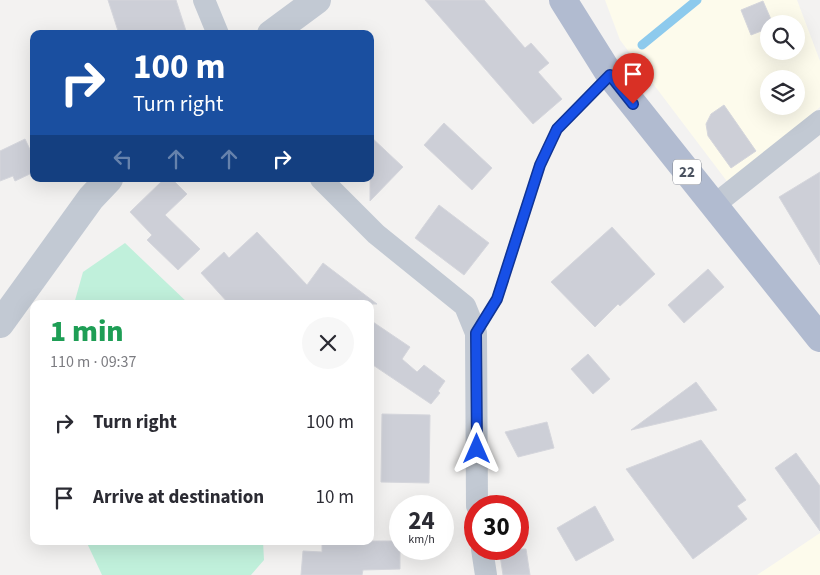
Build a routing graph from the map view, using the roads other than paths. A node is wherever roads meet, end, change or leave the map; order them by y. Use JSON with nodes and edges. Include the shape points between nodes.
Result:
{"nodes":[{"id":1,"x":204,"y":0,"type":"edge"},
{"id":2,"x":317,"y":0,"type":"edge"},
{"id":3,"x":563,"y":0,"type":"edge"},
{"id":4,"x":216,"y":30,"type":"edge"},
{"id":5,"x":276,"y":30,"type":"edge"},
{"id":6,"x":610,"y":75,"type":"junction"},
{"id":7,"x":820,"y":121,"type":"edge"},
{"id":8,"x":106,"y":182,"type":"edge"},
{"id":9,"x":324,"y":182,"type":"edge"},
{"id":10,"x":713,"y":206,"type":"junction"},
{"id":11,"x":0,"y":324,"type":"edge"},
{"id":12,"x":476,"y":333,"type":"junction"},
{"id":13,"x":820,"y":338,"type":"edge"},
{"id":14,"x":477,"y":495,"type":"edge"},
{"id":15,"x":484,"y":560,"type":"edge"},
{"id":16,"x":486,"y":575,"type":"edge"}],
"edges":[{"from":1,"to":4,"type":"street"},
{"from":2,"to":5,"type":"street"},
{"from":3,"to":6,"type":"main road","number":"22"},
{"from":6,"to":10,"type":"main road","number":"22"},
{"from":6,"to":12,"type":"lane","via":[[557,129],[540,165],[497,299]]},
{"from":7,"to":10,"type":"street"},
{"from":8,"to":11,"type":"street","via":[[91,198]]},
{"from":9,"to":12,"type":"street","via":[[376,234],[465,306]]},
{"from":10,"to":13,"type":"main road","number":"22"},
{"from":12,"to":14,"type":"street"},
{"from":15,"to":16,"type":"street"}]}
